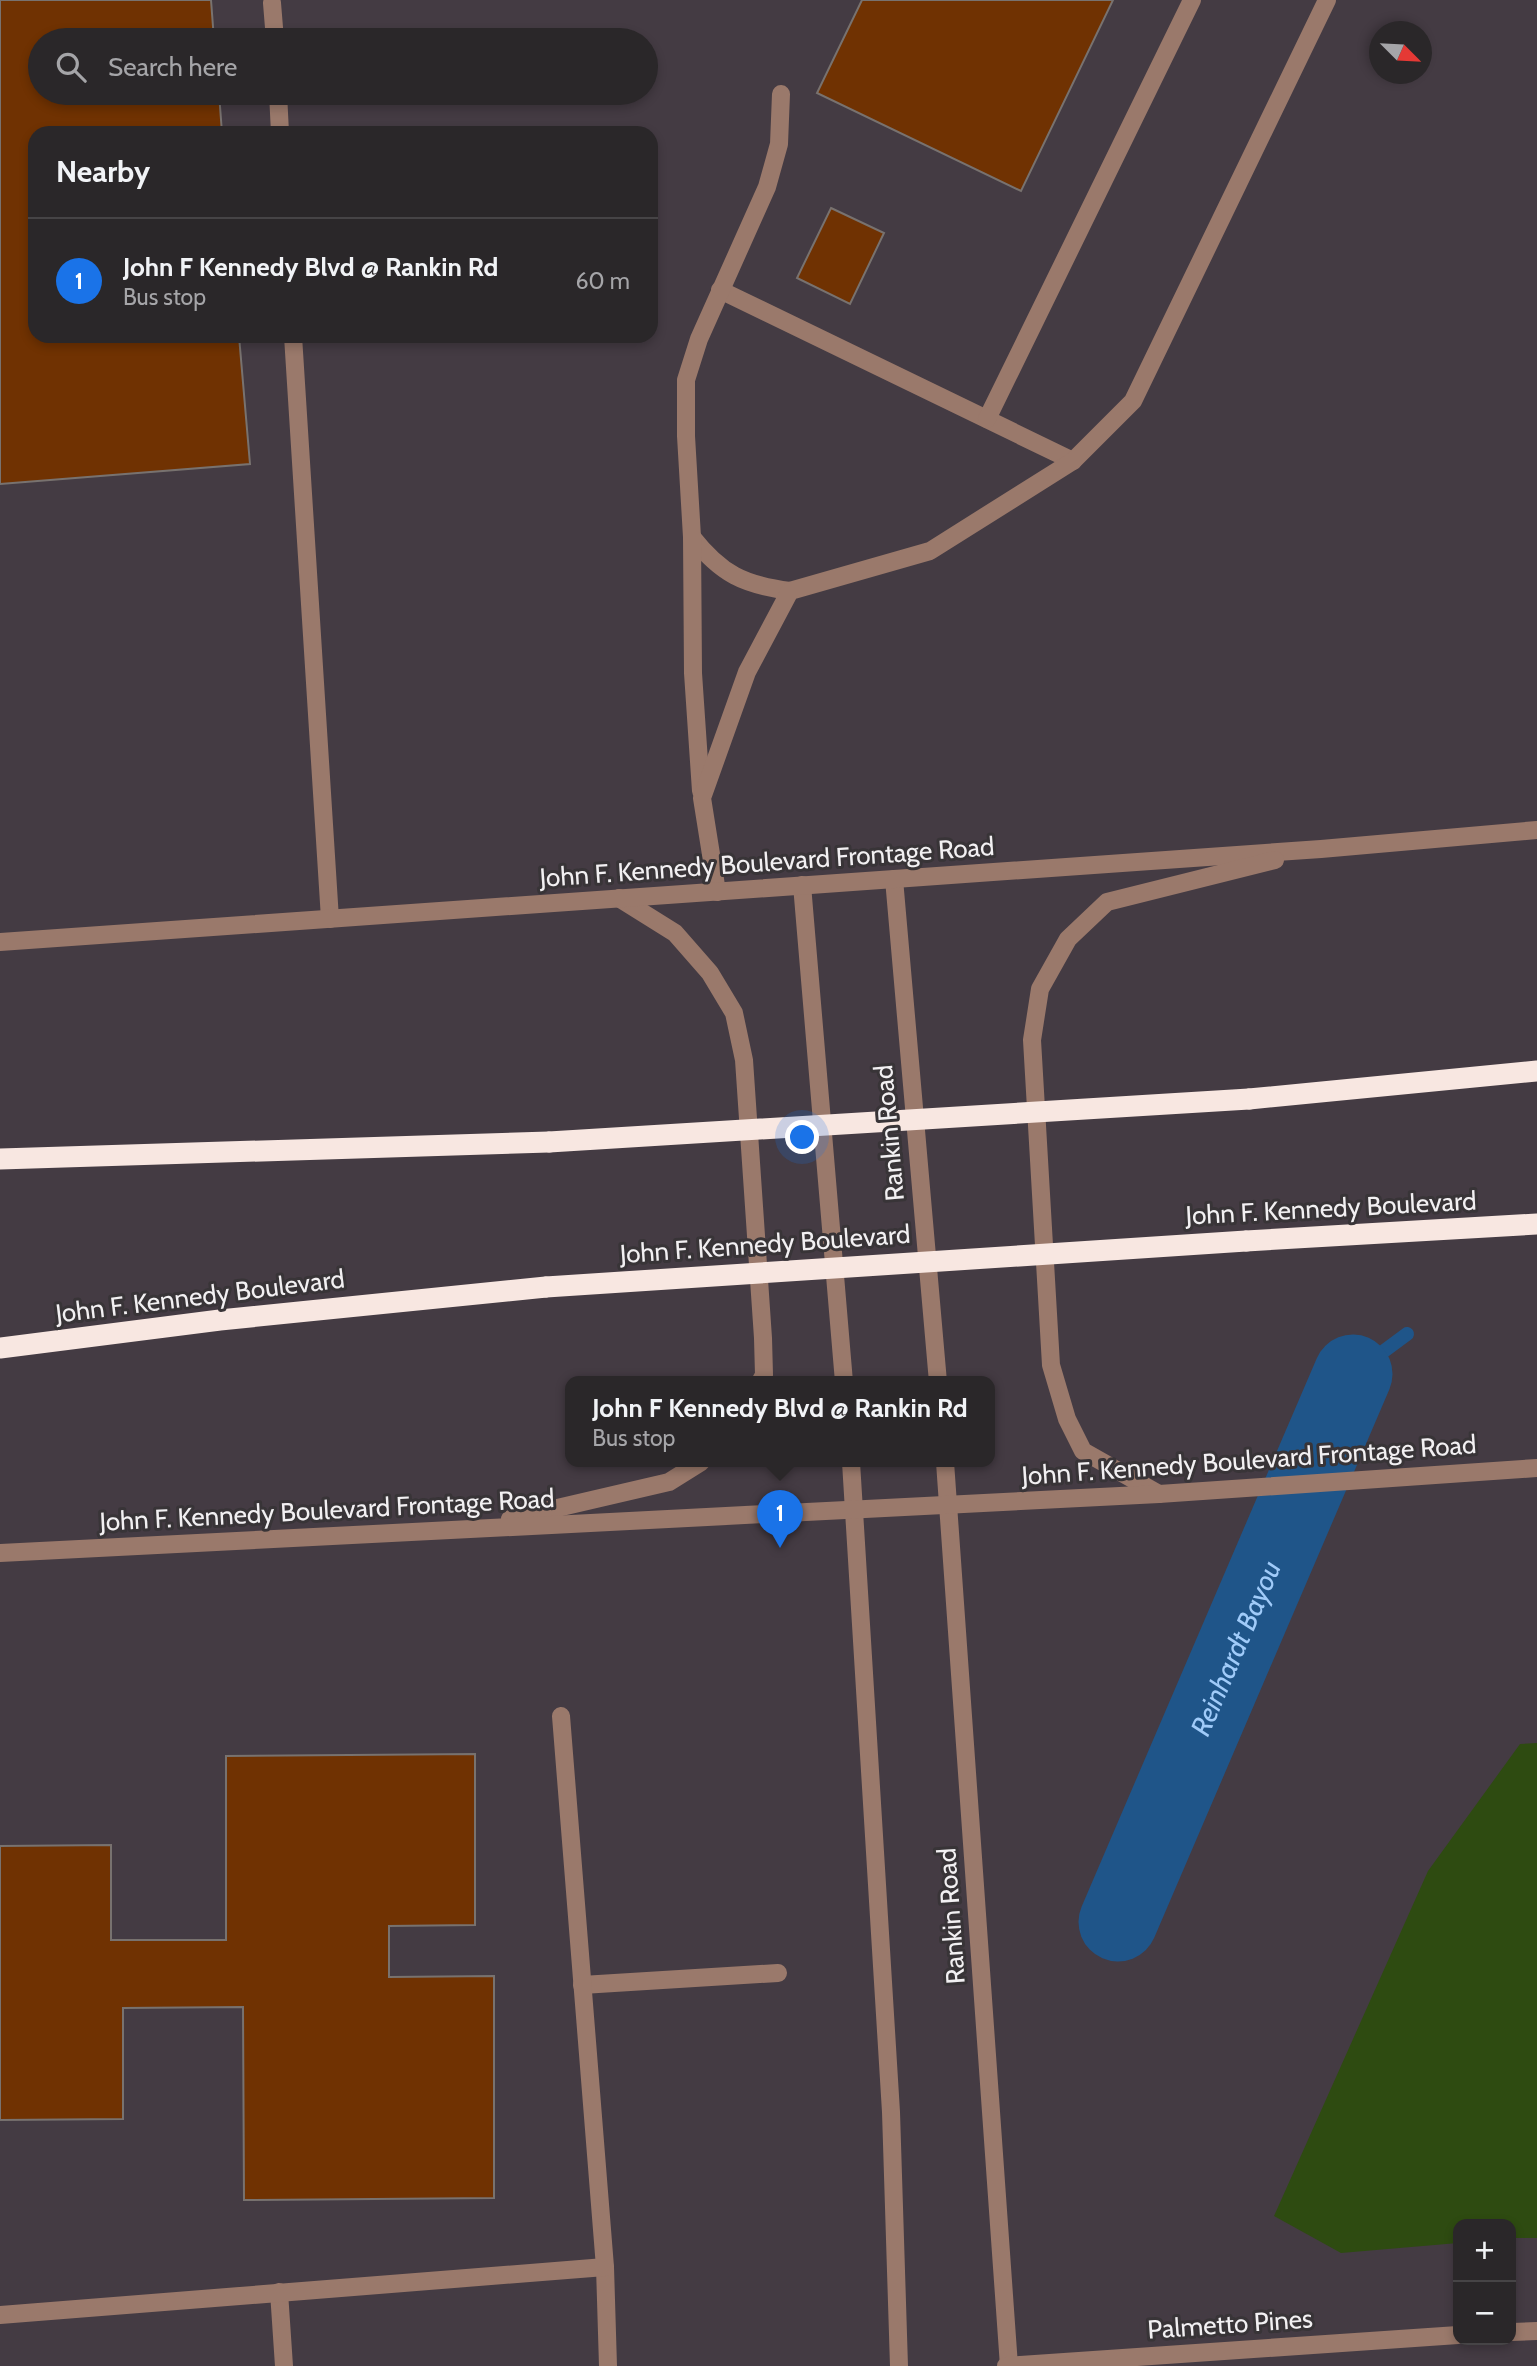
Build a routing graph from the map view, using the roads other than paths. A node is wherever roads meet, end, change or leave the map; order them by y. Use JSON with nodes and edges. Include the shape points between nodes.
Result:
{"nodes":[{"id":1,"x":1192,"y":0,"type":"edge"},
{"id":2,"x":1327,"y":0,"type":"edge"},
{"id":3,"x":272,"y":3,"type":"dead end"},
{"id":4,"x":274,"y":28,"type":"edge"},
{"id":5,"x":781,"y":94,"type":"dead end"},
{"id":6,"x":279,"y":105,"type":"edge"},
{"id":7,"x":280,"y":126,"type":"edge"},
{"id":8,"x":720,"y":290,"type":"junction"},
{"id":9,"x":293,"y":343,"type":"edge"},
{"id":10,"x":987,"y":419,"type":"junction"},
{"id":11,"x":1073,"y":461,"type":"junction"},
{"id":12,"x":692,"y":537,"type":"junction"},
{"id":13,"x":790,"y":591,"type":"junction"},
{"id":14,"x":702,"y":798,"type":"junction"},
{"id":15,"x":1537,"y":830,"type":"edge"},
{"id":16,"x":1321,"y":849,"type":"junction"},
{"id":17,"x":894,"y":879,"type":"junction"},
{"id":18,"x":802,"y":885,"type":"junction"},
{"id":19,"x":717,"y":892,"type":"junction"},
{"id":20,"x":619,"y":898,"type":"junction"},
{"id":21,"x":330,"y":919,"type":"junction"},
{"id":22,"x":0,"y":942,"type":"edge"},
{"id":23,"x":1537,"y":1071,"type":"edge"},
{"id":24,"x":0,"y":1159,"type":"edge"},
{"id":25,"x":1537,"y":1224,"type":"edge"},
{"id":26,"x":0,"y":1348,"type":"edge"},
{"id":27,"x":763,"y":1376,"type":"edge"},
{"id":28,"x":843,"y":1376,"type":"edge"},
{"id":29,"x":937,"y":1376,"type":"edge"},
{"id":30,"x":693,"y":1467,"type":"edge"},
{"id":31,"x":852,"y":1467,"type":"edge"},
{"id":32,"x":945,"y":1467,"type":"edge"},
{"id":33,"x":1537,"y":1468,"type":"edge"},
{"id":34,"x":1159,"y":1494,"type":"junction"},
{"id":35,"x":949,"y":1505,"type":"junction"},
{"id":36,"x":856,"y":1510,"type":"junction"},
{"id":37,"x":466,"y":1530,"type":"junction"},
{"id":38,"x":0,"y":1553,"type":"edge"},
{"id":39,"x":561,"y":1716,"type":"dead end"},
{"id":40,"x":778,"y":1973,"type":"dead end"},
{"id":41,"x":582,"y":1985,"type":"junction"},
{"id":42,"x":605,"y":2267,"type":"junction"},
{"id":43,"x":279,"y":2292,"type":"junction"},
{"id":44,"x":0,"y":2315,"type":"edge"},
{"id":45,"x":1537,"y":2330,"type":"edge"},
{"id":46,"x":1516,"y":2332,"type":"edge"},
{"id":47,"x":1453,"y":2335,"type":"edge"},
{"id":48,"x":284,"y":2366,"type":"edge"},
{"id":49,"x":608,"y":2366,"type":"edge"},
{"id":50,"x":899,"y":2366,"type":"edge"},
{"id":51,"x":1008,"y":2366,"type":"edge"}],
"edges":[{"from":1,"to":10,"type":"street"},
{"from":2,"to":11,"type":"street","via":[[1133,401]]},
{"from":3,"to":4,"type":"street"},
{"from":5,"to":8,"type":"street","via":[[779,144],[767,187]]},
{"from":6,"to":7,"type":"street"},
{"from":8,"to":10,"type":"street"},
{"from":8,"to":12,"type":"street","via":[[686,380]]},
{"from":9,"to":21,"type":"street"},
{"from":10,"to":11,"type":"street"},
{"from":11,"to":13,"type":"street","via":[[930,551]]},
{"from":12,"to":13,"type":"street","via":[[709,560],[733,576],[761,587]]},
{"from":12,"to":14,"type":"street","via":[[693,673]]},
{"from":13,"to":14,"type":"street","via":[[747,672]]},
{"from":14,"to":19,"type":"street"},
{"from":15,"to":16,"type":"street","name":"John F. Kennedy Boulevard Frontage Road"},
{"from":16,"to":17,"type":"street","name":"John F. Kennedy Boulevard Frontage Road"},
{"from":16,"to":34,"type":"street","via":[[1107,902],[1068,939],[1041,989],[1032,1040],[1051,1365],[1067,1419],[1083,1451]]},
{"from":17,"to":18,"type":"street","name":"John F. Kennedy Boulevard Frontage Road"},
{"from":17,"to":29,"type":"street","name":"Rankin Road"},
{"from":18,"to":19,"type":"street","name":"John F. Kennedy Boulevard Frontage Road"},
{"from":18,"to":28,"type":"street"},
{"from":19,"to":20,"type":"street","name":"John F. Kennedy Boulevard Frontage Road"},
{"from":20,"to":21,"type":"street","name":"John F. Kennedy Boulevard Frontage Road"},
{"from":20,"to":27,"type":"street","via":[[675,933],[710,973],[734,1013],[744,1060]]},
{"from":21,"to":22,"type":"street","name":"John F. Kennedy Boulevard Frontage Road"},
{"from":23,"to":24,"type":"highway","bridge":true,"via":[[1249,1099],[549,1142]]},
{"from":25,"to":26,"type":"highway","name":"John F. Kennedy Boulevard","bridge":true,"via":[[545,1287]]},
{"from":30,"to":37,"type":"street","via":[[669,1482]]},
{"from":31,"to":36,"type":"street"},
{"from":32,"to":35,"type":"street","name":"Rankin Road"},
{"from":33,"to":34,"type":"street","name":"John F. Kennedy Boulevard Frontage Road"},
{"from":34,"to":35,"type":"street","name":"John F. Kennedy Boulevard Frontage Road"},
{"from":35,"to":36,"type":"street","name":"John F. Kennedy Boulevard Frontage Road"},
{"from":35,"to":51,"type":"street","name":"Rankin Road"},
{"from":36,"to":37,"type":"street","name":"John F. Kennedy Boulevard Frontage Road"},
{"from":36,"to":50,"type":"street","via":[[891,2112]]},
{"from":37,"to":38,"type":"street","name":"John F. Kennedy Boulevard Frontage Road"},
{"from":39,"to":41,"type":"street"},
{"from":40,"to":41,"type":"street"},
{"from":41,"to":42,"type":"street"},
{"from":42,"to":43,"type":"street"},
{"from":42,"to":49,"type":"street"},
{"from":43,"to":44,"type":"street"},
{"from":43,"to":48,"type":"street"},
{"from":45,"to":46,"type":"street"},
{"from":47,"to":51,"type":"street","name":"Palmetto Pines"}]}
